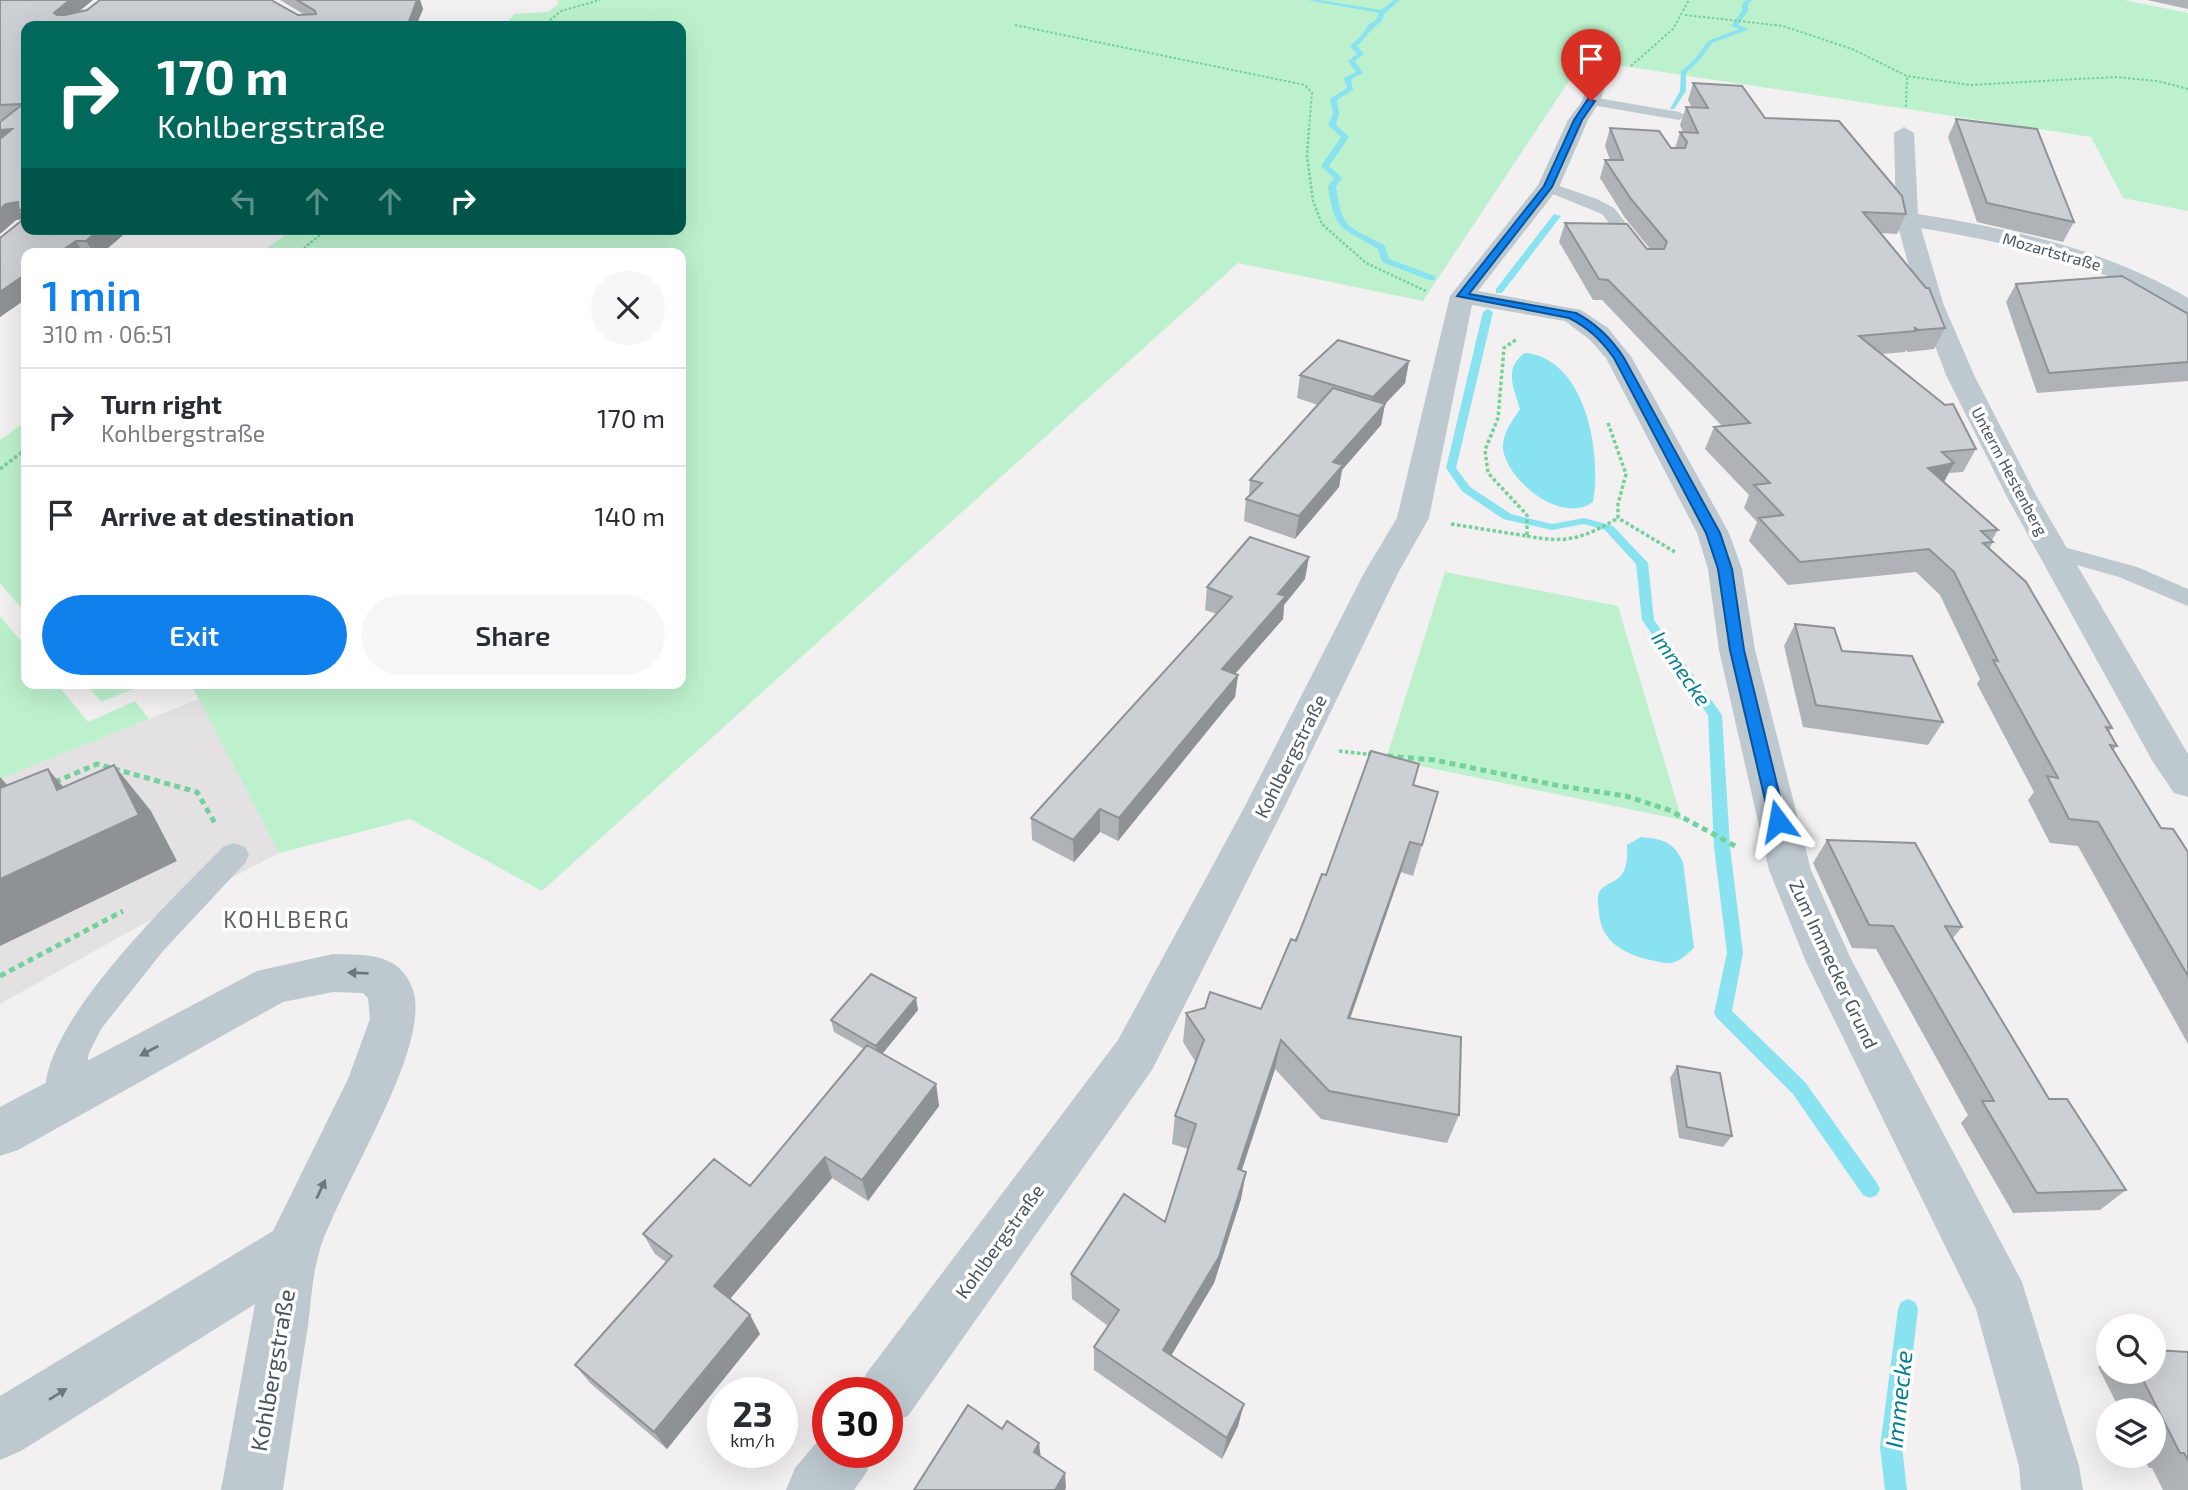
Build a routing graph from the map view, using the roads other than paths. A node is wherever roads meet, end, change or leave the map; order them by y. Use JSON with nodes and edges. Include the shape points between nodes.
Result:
{"nodes":[{"id":1,"x":1596,"y":88,"type":"joint"},
{"id":2,"x":1633,"y":109,"type":"junction"},
{"id":3,"x":1679,"y":116,"type":"dead end"},
{"id":4,"x":1651,"y":129,"type":"edge"},
{"id":5,"x":1904,"y":133,"type":"dead end"},
{"id":6,"x":1548,"y":187,"type":"junction"},
{"id":7,"x":1907,"y":219,"type":"junction"},
{"id":8,"x":1649,"y":264,"type":"edge"},
{"id":9,"x":1460,"y":301,"type":"junction"},
{"id":10,"x":2188,"y":308,"type":"edge"},
{"id":11,"x":2053,"y":551,"type":"junction"},
{"id":12,"x":2188,"y":598,"type":"edge"},
{"id":13,"x":2188,"y":783,"type":"edge"},
{"id":14,"x":234,"y":855,"type":"road end"},
{"id":15,"x":62,"y":1098,"type":"junction"},
{"id":16,"x":0,"y":1133,"type":"edge"},
{"id":17,"x":292,"y":1250,"type":"junction"},
{"id":18,"x":900,"y":1377,"type":"edge"},
{"id":19,"x":0,"y":1430,"type":"edge"},
{"id":20,"x":833,"y":1468,"type":"edge"},
{"id":21,"x":252,"y":1490,"type":"edge"},
{"id":22,"x":817,"y":1490,"type":"edge"},
{"id":23,"x":2052,"y":1490,"type":"edge"}],
"edges":[{"from":1,"to":2,"type":"lane"},
{"from":1,"to":6,"type":"street","name":"Kohlbergstraße"},
{"from":2,"to":3,"type":"lane"},
{"from":2,"to":4,"type":"lane"},
{"from":5,"to":7,"type":"street","name":"Unterm Hestenberg"},
{"from":6,"to":8,"type":"lane","via":[[1608,211]]},
{"from":6,"to":9,"type":"street","name":"Kohlbergstraße"},
{"from":7,"to":10,"type":"street","name":"Mozartstraße","via":[[2072,255],[2118,271]]},
{"from":7,"to":11,"type":"street","name":"Unterm Hestenberg","via":[[1931,303],[1960,375]]},
{"from":9,"to":18,"type":"street","name":"Kohlbergstraße","via":[[1413,518],[1270,796],[1135,1055]]},
{"from":9,"to":23,"type":"street","name":"Zum Immecker Grund","via":[[1572,316],[1606,339],[1713,533],[1725,569],[1737,650],[1790,870],[1829,962],[2002,1302]]},
{"from":11,"to":12,"type":"lane","via":[[2129,572]]},
{"from":11,"to":13,"type":"street","name":"Unterm Hestenberg"},
{"from":14,"to":15,"type":"lane","via":[[152,942],[89,1019],[72,1051]]},
{"from":15,"to":16,"type":"street","name":"Kohlbergstraße"},
{"from":17,"to":15,"type":"street","name":"Kohlbergstraße","one_way":true,"via":[[371,1083],[393,1019],[390,991],[375,974],[333,972],[273,985]]},
{"from":19,"to":17,"type":"street","one_way":true},
{"from":17,"to":21,"type":"street","name":"Kohlbergstraße"},
{"from":20,"to":22,"type":"street"}]}
